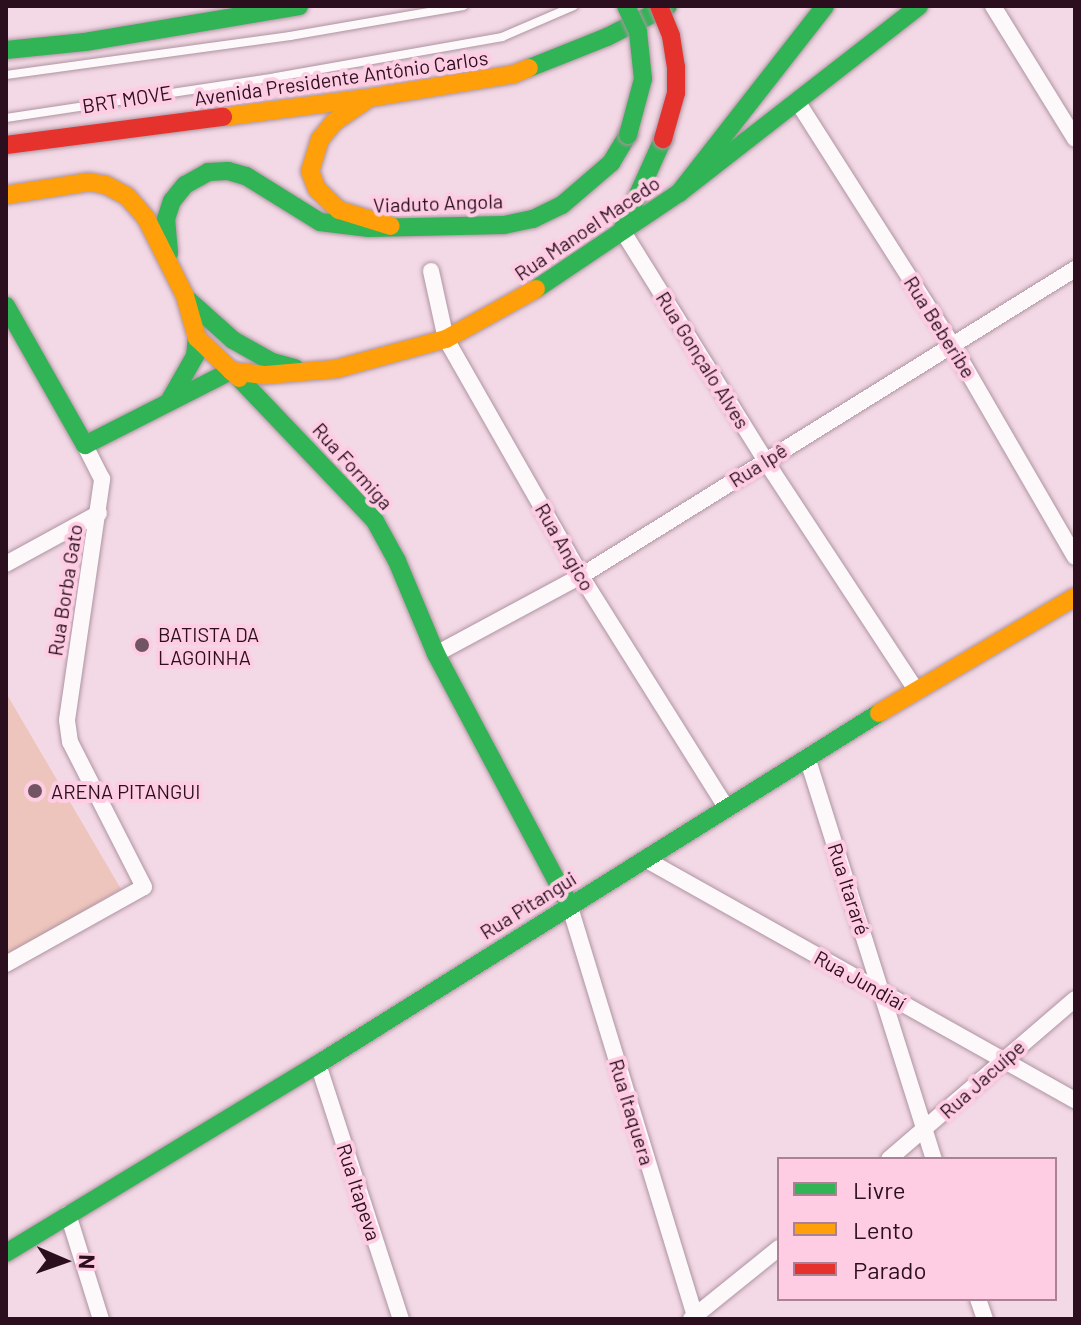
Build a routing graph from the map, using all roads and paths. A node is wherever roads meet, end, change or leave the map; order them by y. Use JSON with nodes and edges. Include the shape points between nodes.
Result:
{"nodes":[{"id":1,"x":299,"y":6,"type":"edge"},
{"id":2,"x":463,"y":6,"type":"edge"},
{"id":3,"x":574,"y":6,"type":"edge"},
{"id":4,"x":626,"y":6,"type":"edge"},
{"id":5,"x":659,"y":6,"type":"edge"},
{"id":6,"x":668,"y":6,"type":"edge"},
{"id":7,"x":825,"y":6,"type":"edge"},
{"id":8,"x":919,"y":6,"type":"edge"},
{"id":9,"x":993,"y":6,"type":"edge"},
{"id":10,"x":6,"y":50,"type":"edge"},
{"id":11,"x":6,"y":75,"type":"edge"},
{"id":12,"x":368,"y":98,"type":"junction"},
{"id":13,"x":797,"y":101,"type":"junction"},
{"id":14,"x":6,"y":118,"type":"edge"},
{"id":15,"x":1075,"y":139,"type":"edge"},
{"id":16,"x":6,"y":145,"type":"edge"},
{"id":17,"x":679,"y":193,"type":"junction"},
{"id":18,"x":6,"y":195,"type":"edge"},
{"id":19,"x":391,"y":226,"type":"junction"},
{"id":20,"x":622,"y":230,"type":"junction"},
{"id":21,"x":170,"y":267,"type":"junction"},
{"id":22,"x":1075,"y":269,"type":"edge"},
{"id":23,"x":431,"y":271,"type":"dead end"},
{"id":24,"x":185,"y":296,"type":"junction"},
{"id":25,"x":6,"y":306,"type":"edge"},
{"id":26,"x":197,"y":338,"type":"junction"},
{"id":27,"x":446,"y":339,"type":"junction"},
{"id":28,"x":951,"y":343,"type":"junction"},
{"id":29,"x":231,"y":371,"type":"junction"},
{"id":30,"x":314,"y":374,"type":"junction"},
{"id":31,"x":170,"y":400,"type":"junction"},
{"id":32,"x":85,"y":445,"type":"junction"},
{"id":33,"x":765,"y":460,"type":"junction"},
{"id":34,"x":99,"y":513,"type":"junction"},
{"id":35,"x":1075,"y":557,"type":"edge"},
{"id":36,"x":6,"y":564,"type":"edge"},
{"id":37,"x":581,"y":576,"type":"junction"},
{"id":38,"x":1075,"y":597,"type":"edge"},
{"id":39,"x":436,"y":654,"type":"junction"},
{"id":40,"x":916,"y":690,"type":"junction"},
{"id":41,"x":807,"y":757,"type":"junction"},
{"id":42,"x":727,"y":809,"type":"junction"},
{"id":43,"x":645,"y":859,"type":"junction"},
{"id":44,"x":569,"y":904,"type":"junction"},
{"id":45,"x":6,"y":964,"type":"edge"},
{"id":46,"x":883,"y":994,"type":"junction"},
{"id":47,"x":1075,"y":999,"type":"edge"},
{"id":48,"x":1004,"y":1059,"type":"junction"},
{"id":49,"x":318,"y":1064,"type":"junction"},
{"id":50,"x":1075,"y":1100,"type":"edge"},
{"id":51,"x":925,"y":1130,"type":"junction"},
{"id":52,"x":891,"y":1157,"type":"edge"},
{"id":53,"x":933,"y":1157,"type":"edge"},
{"id":54,"x":68,"y":1214,"type":"junction"},
{"id":55,"x":777,"y":1250,"type":"edge"},
{"id":56,"x":6,"y":1253,"type":"edge"},
{"id":57,"x":694,"y":1318,"type":"edge"},
{"id":58,"x":101,"y":1319,"type":"edge"},
{"id":59,"x":401,"y":1319,"type":"edge"}],
"edges":[{"from":1,"to":10,"type":"main road"},
{"from":2,"to":11,"type":"lane","name":"BRT MOVE"},
{"from":3,"to":14,"type":"lane","name":"BRT MOVE","via":[[502,37]]},
{"from":4,"to":19,"type":"main road","name":"Viaduto Angola","bridge":true,"via":[[638,32],[643,79],[638,109],[611,163],[589,184],[533,219],[472,227]]},
{"from":5,"to":20,"type":"main road","bridge":true,"via":[[676,67],[674,105]]},
{"from":6,"to":12,"type":"main road","name":"Avenida Presidente Antônio Carlos","via":[[514,74]]},
{"from":7,"to":17,"type":"main road"},
{"from":8,"to":13,"type":"main road","name":"Rua Manoel Macedo"},
{"from":9,"to":15,"type":"street"},
{"from":12,"to":16,"type":"main road","name":"Avenida Presidente Antônio Carlos"},
{"from":12,"to":19,"type":"main road","via":[[320,139],[310,171],[317,189],[339,210]]},
{"from":13,"to":17,"type":"main road","name":"Rua Manoel Macedo"},
{"from":13,"to":28,"type":"street","name":"Rua Beberibe"},
{"from":17,"to":20,"type":"main road","name":"Rua Manoel Macedo"},
{"from":18,"to":21,"type":"main road","name":"Rua Formiga","via":[[89,182],[106,185],[127,196],[146,218]]},
{"from":19,"to":21,"type":"main road","name":"Viaduto Angola","via":[[320,222],[246,176],[208,172],[185,185],[172,201],[166,219]]},
{"from":20,"to":27,"type":"main road","name":"Rua Manoel Macedo","via":[[515,303]]},
{"from":20,"to":33,"type":"street","name":"Rua Gonçalo Alves"},
{"from":21,"to":24,"type":"main road","name":"Rua Formiga"},
{"from":22,"to":28,"type":"street","name":"Rua Ipê"},
{"from":23,"to":27,"type":"street","name":"Rua Angico"},
{"from":24,"to":26,"type":"main road","name":"Rua Formiga"},
{"from":24,"to":30,"type":"main road","via":[[233,340],[272,362]]},
{"from":25,"to":32,"type":"main road","name":"Rua Borba Gato"},
{"from":26,"to":29,"type":"main road","name":"Rua Formiga"},
{"from":26,"to":31,"type":"main road","via":[[195,356]]},
{"from":27,"to":30,"type":"main road","name":"Rua Manoel Macedo"},
{"from":27,"to":37,"type":"street","name":"Rua Angico"},
{"from":28,"to":33,"type":"street","name":"Rua Ipê"},
{"from":28,"to":35,"type":"street","name":"Rua Beberibe"},
{"from":29,"to":30,"type":"main road","name":"Rua Manoel Macedo"},
{"from":29,"to":31,"type":"main road"},
{"from":29,"to":39,"type":"main road","name":"Rua Formiga","via":[[375,521]]},
{"from":31,"to":32,"type":"main road"},
{"from":32,"to":34,"type":"street","name":"Rua Borba Gato","via":[[102,479]]},
{"from":33,"to":37,"type":"street","name":"Rua Ipê"},
{"from":33,"to":40,"type":"street","name":"Rua Gonçalo Alves"},
{"from":34,"to":36,"type":"street"},
{"from":34,"to":45,"type":"street","name":"Rua Borba Gato","via":[[67,720],[70,742],[144,887]]},
{"from":37,"to":39,"type":"street","name":"Rua Ipê"},
{"from":37,"to":42,"type":"street","name":"Rua Angico"},
{"from":38,"to":40,"type":"main road","name":"Rua Pitangui"},
{"from":39,"to":44,"type":"main road","name":"Rua Formiga"},
{"from":40,"to":41,"type":"main road","name":"Rua Pitangui"},
{"from":41,"to":42,"type":"main road","name":"Rua Pitangui"},
{"from":41,"to":46,"type":"street","name":"Rua Itararé"},
{"from":42,"to":43,"type":"main road","name":"Rua Pitangui"},
{"from":43,"to":44,"type":"main road","name":"Rua Pitangui"},
{"from":43,"to":46,"type":"street","name":"Rua Jundiaí"},
{"from":44,"to":49,"type":"main road","name":"Rua Pitangui"},
{"from":44,"to":57,"type":"street","name":"Rua Itaquera"},
{"from":46,"to":48,"type":"street","name":"Rua Jundiaí"},
{"from":46,"to":51,"type":"street","name":"Rua Itararé"},
{"from":47,"to":48,"type":"street","name":"Rua Jacuípe"},
{"from":48,"to":50,"type":"street","name":"Rua Jundiaí"},
{"from":48,"to":51,"type":"street","name":"Rua Jacuípe"},
{"from":49,"to":54,"type":"main road","name":"Rua Pitangui"},
{"from":49,"to":59,"type":"street","name":"Rua Itapeva"},
{"from":51,"to":52,"type":"street","name":"Rua Jacuípe"},
{"from":51,"to":53,"type":"street","name":"Rua Itararé"},
{"from":54,"to":56,"type":"main road","name":"Rua Pitangui"},
{"from":54,"to":58,"type":"street"},
{"from":55,"to":57,"type":"street"}]}
